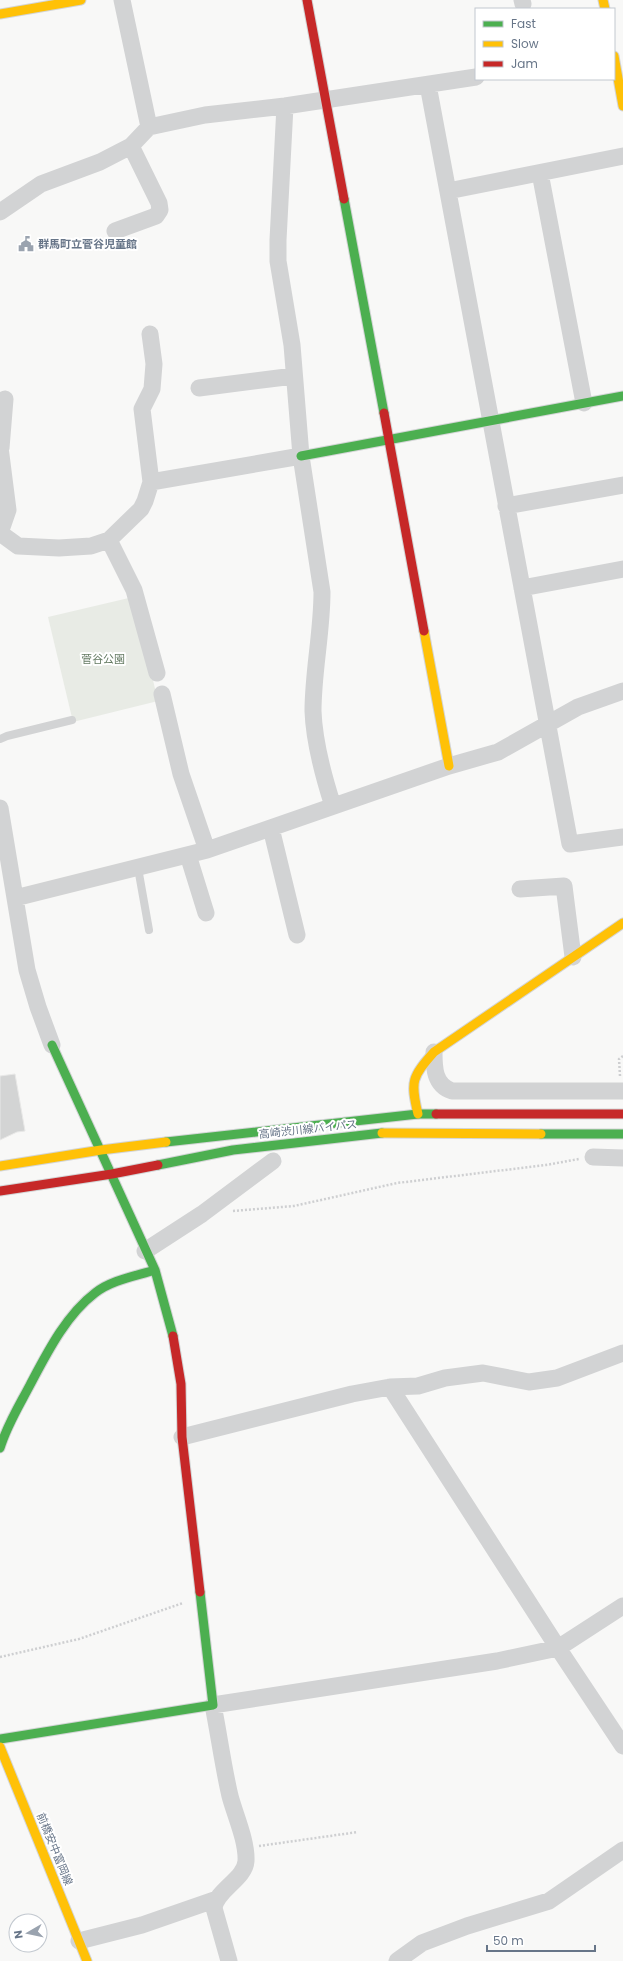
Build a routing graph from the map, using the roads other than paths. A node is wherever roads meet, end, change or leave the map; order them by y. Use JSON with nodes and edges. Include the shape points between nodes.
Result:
{"nodes":[{"id":1,"x":81,"y":0,"type":"edge"},
{"id":2,"x":122,"y":0,"type":"edge"},
{"id":3,"x":307,"y":0,"type":"edge"},
{"id":4,"x":0,"y":14,"type":"edge"},
{"id":5,"x":615,"y":62,"type":"edge"},
{"id":6,"x":475,"y":77,"type":"edge"},
{"id":7,"x":428,"y":85,"type":"junction"},
{"id":8,"x":324,"y":100,"type":"junction"},
{"id":9,"x":285,"y":106,"type":"junction"},
{"id":10,"x":623,"y":106,"type":"edge"},
{"id":11,"x":149,"y":127,"type":"junction"},
{"id":12,"x":131,"y":146,"type":"junction"},
{"id":13,"x":623,"y":156,"type":"edge"},
{"id":14,"x":540,"y":173,"type":"junction"},
{"id":15,"x":448,"y":191,"type":"junction"},
{"id":16,"x":0,"y":212,"type":"edge"},
{"id":17,"x":115,"y":231,"type":"dead end"},
{"id":18,"x":150,"y":334,"type":"dead end"},
{"id":19,"x":294,"y":376,"type":"junction"},
{"id":20,"x":199,"y":388,"type":"dead end"},
{"id":21,"x":623,"y":396,"type":"edge"},
{"id":22,"x":5,"y":399,"type":"dead end"},
{"id":23,"x":584,"y":403,"type":"junction"},
{"id":24,"x":490,"y":420,"type":"junction"},
{"id":25,"x":389,"y":439,"type":"junction"},
{"id":26,"x":0,"y":447,"type":"edge"},
{"id":27,"x":301,"y":456,"type":"junction"},
{"id":28,"x":150,"y":482,"type":"junction"},
{"id":29,"x":623,"y":484,"type":"edge"},
{"id":30,"x":506,"y":506,"type":"junction"},
{"id":31,"x":0,"y":533,"type":"edge"},
{"id":32,"x":109,"y":540,"type":"junction"},
{"id":33,"x":623,"y":569,"type":"edge"},
{"id":34,"x":522,"y":588,"type":"junction"},
{"id":35,"x":157,"y":672,"type":"dead end"},
{"id":36,"x":623,"y":691,"type":"edge"},
{"id":37,"x":162,"y":694,"type":"dead end"},
{"id":38,"x":72,"y":720,"type":"dead end"},
{"id":39,"x":547,"y":724,"type":"junction"},
{"id":40,"x":0,"y":740,"type":"edge"},
{"id":41,"x":449,"y":766,"type":"junction"},
{"id":42,"x":333,"y":806,"type":"junction"},
{"id":43,"x":0,"y":808,"type":"edge"},
{"id":44,"x":271,"y":828,"type":"junction"},
{"id":45,"x":623,"y":837,"type":"edge"},
{"id":46,"x":207,"y":850,"type":"junction"},
{"id":47,"x":188,"y":855,"type":"junction"},
{"id":48,"x":138,"y":868,"type":"junction"},
{"id":49,"x":520,"y":889,"type":"dead end"},
{"id":50,"x":15,"y":898,"type":"junction"},
{"id":51,"x":206,"y":913,"type":"dead end"},
{"id":52,"x":623,"y":923,"type":"edge"},
{"id":53,"x":149,"y":930,"type":"dead end"},
{"id":54,"x":297,"y":935,"type":"dead end"},
{"id":55,"x":573,"y":957,"type":"junction"},
{"id":56,"x":52,"y":1045,"type":"joint"},
{"id":57,"x":434,"y":1052,"type":"junction"},
{"id":58,"x":622,"y":1091,"type":"edge"},
{"id":59,"x":418,"y":1114,"type":"junction"},
{"id":60,"x":623,"y":1114,"type":"edge"},
{"id":61,"x":623,"y":1134,"type":"edge"},
{"id":62,"x":101,"y":1150,"type":"junction"},
{"id":63,"x":593,"y":1157,"type":"road end"},
{"id":64,"x":623,"y":1158,"type":"edge"},
{"id":65,"x":273,"y":1161,"type":"dead end"},
{"id":66,"x":0,"y":1166,"type":"edge"},
{"id":67,"x":112,"y":1174,"type":"junction"},
{"id":68,"x":0,"y":1191,"type":"edge"},
{"id":69,"x":145,"y":1251,"type":"junction"},
{"id":70,"x":155,"y":1270,"type":"junction"},
{"id":71,"x":623,"y":1353,"type":"edge"},
{"id":72,"x":390,"y":1387,"type":"junction"},
{"id":73,"x":182,"y":1437,"type":"junction"},
{"id":74,"x":0,"y":1448,"type":"edge"},
{"id":75,"x":623,"y":1606,"type":"edge"},
{"id":76,"x":558,"y":1648,"type":"junction"},
{"id":77,"x":213,"y":1705,"type":"junction"},
{"id":78,"x":0,"y":1739,"type":"edge"},
{"id":79,"x":623,"y":1746,"type":"edge"},
{"id":80,"x":0,"y":1747,"type":"edge"},
{"id":81,"x":623,"y":1850,"type":"edge"},
{"id":82,"x":217,"y":1899,"type":"junction"},
{"id":83,"x":79,"y":1941,"type":"junction"},
{"id":84,"x":87,"y":1961,"type":"edge"},
{"id":85,"x":228,"y":1961,"type":"edge"},
{"id":86,"x":396,"y":1961,"type":"edge"}],
"edges":[{"from":1,"to":4,"type":"street"},
{"from":2,"to":11,"type":"street"},
{"from":3,"to":8,"type":"street"},
{"from":5,"to":10,"type":"street"},
{"from":6,"to":7,"type":"street"},
{"from":7,"to":8,"type":"street"},
{"from":7,"to":15,"type":"street"},
{"from":8,"to":9,"type":"street"},
{"from":8,"to":25,"type":"street"},
{"from":9,"to":11,"type":"street","via":[[205,115]]},
{"from":9,"to":19,"type":"street","via":[[278,261],[292,345]]},
{"from":11,"to":12,"type":"street"},
{"from":12,"to":16,"type":"street","via":[[100,162],[41,184]]},
{"from":12,"to":17,"type":"street","via":[[160,210],[156,216]]},
{"from":13,"to":14,"type":"street"},
{"from":14,"to":15,"type":"street"},
{"from":14,"to":23,"type":"street"},
{"from":15,"to":24,"type":"street"},
{"from":18,"to":28,"type":"street","via":[[154,364],[152,388],[142,409]]},
{"from":19,"to":20,"type":"street"},
{"from":19,"to":27,"type":"street"},
{"from":21,"to":23,"type":"street"},
{"from":22,"to":26,"type":"street"},
{"from":23,"to":24,"type":"street"},
{"from":24,"to":25,"type":"street"},
{"from":24,"to":30,"type":"street"},
{"from":25,"to":27,"type":"street"},
{"from":25,"to":41,"type":"street"},
{"from":26,"to":31,"type":"street","via":[[8,510]]},
{"from":27,"to":28,"type":"street"},
{"from":27,"to":42,"type":"street","via":[[322,592],[313,711],[316,735]]},
{"from":28,"to":32,"type":"street","via":[[141,509]]},
{"from":29,"to":30,"type":"street"},
{"from":30,"to":34,"type":"street"},
{"from":31,"to":32,"type":"street","via":[[18,546],[78,547]]},
{"from":32,"to":35,"type":"street","via":[[134,590]]},
{"from":33,"to":34,"type":"street"},
{"from":34,"to":39,"type":"street"},
{"from":36,"to":39,"type":"street","via":[[578,707]]},
{"from":37,"to":46,"type":"street","via":[[181,774]]},
{"from":38,"to":40,"type":"lane","via":[[6,736]]},
{"from":39,"to":41,"type":"street","via":[[498,752]]},
{"from":39,"to":45,"type":"street","via":[[570,844]]},
{"from":41,"to":42,"type":"street"},
{"from":42,"to":44,"type":"street"},
{"from":43,"to":50,"type":"street"},
{"from":44,"to":46,"type":"street"},
{"from":44,"to":54,"type":"street"},
{"from":46,"to":47,"type":"street"},
{"from":47,"to":48,"type":"street"},
{"from":47,"to":51,"type":"street"},
{"from":48,"to":50,"type":"street"},
{"from":48,"to":53,"type":"lane"},
{"from":49,"to":55,"type":"street","via":[[564,886]]},
{"from":50,"to":56,"type":"street","via":[[27,970]]},
{"from":52,"to":55,"type":"street"},
{"from":55,"to":57,"type":"street"},
{"from":56,"to":62,"type":"street"},
{"from":57,"to":58,"type":"street","via":[[435,1072],[442,1086],[452,1091]]},
{"from":57,"to":59,"type":"street","via":[[415,1073],[412,1089]]},
{"from":59,"to":60,"type":"street","name":"高崎渋川線バイパス"},
{"from":59,"to":62,"type":"street","name":"高崎渋川線バイパス"},
{"from":61,"to":67,"type":"street","name":"高崎渋川線バイパス","via":[[385,1133],[233,1150]]},
{"from":62,"to":66,"type":"street","name":"高崎渋川線バイパス"},
{"from":62,"to":67,"type":"street"},
{"from":63,"to":64,"type":"street"},
{"from":65,"to":69,"type":"street","via":[[202,1214]]},
{"from":67,"to":68,"type":"street","name":"高崎渋川線バイパス"},
{"from":67,"to":69,"type":"street"},
{"from":69,"to":70,"type":"street"},
{"from":70,"to":73,"type":"street","via":[[176,1348],[181,1384]]},
{"from":70,"to":74,"type":"street","via":[[107,1286],[94,1293],[78,1311],[58,1335],[47,1354],[6,1429]]},
{"from":71,"to":72,"type":"street","via":[[557,1378],[529,1382],[483,1373],[445,1378],[418,1386]]},
{"from":72,"to":73,"type":"street"},
{"from":72,"to":76,"type":"street"},
{"from":73,"to":77,"type":"street"},
{"from":75,"to":76,"type":"street"},
{"from":76,"to":77,"type":"street","via":[[497,1661]]},
{"from":76,"to":79,"type":"street"},
{"from":77,"to":78,"type":"street"},
{"from":77,"to":82,"type":"street","via":[[246,1862],[242,1871]]},
{"from":80,"to":83,"type":"street","name":"前橋安中富岡線"},
{"from":81,"to":86,"type":"street","via":[[549,1900],[422,1943]]},
{"from":82,"to":83,"type":"street","via":[[142,1925]]},
{"from":82,"to":85,"type":"street","via":[[214,1908]]},
{"from":83,"to":84,"type":"street","name":"前橋安中富岡線"}]}
